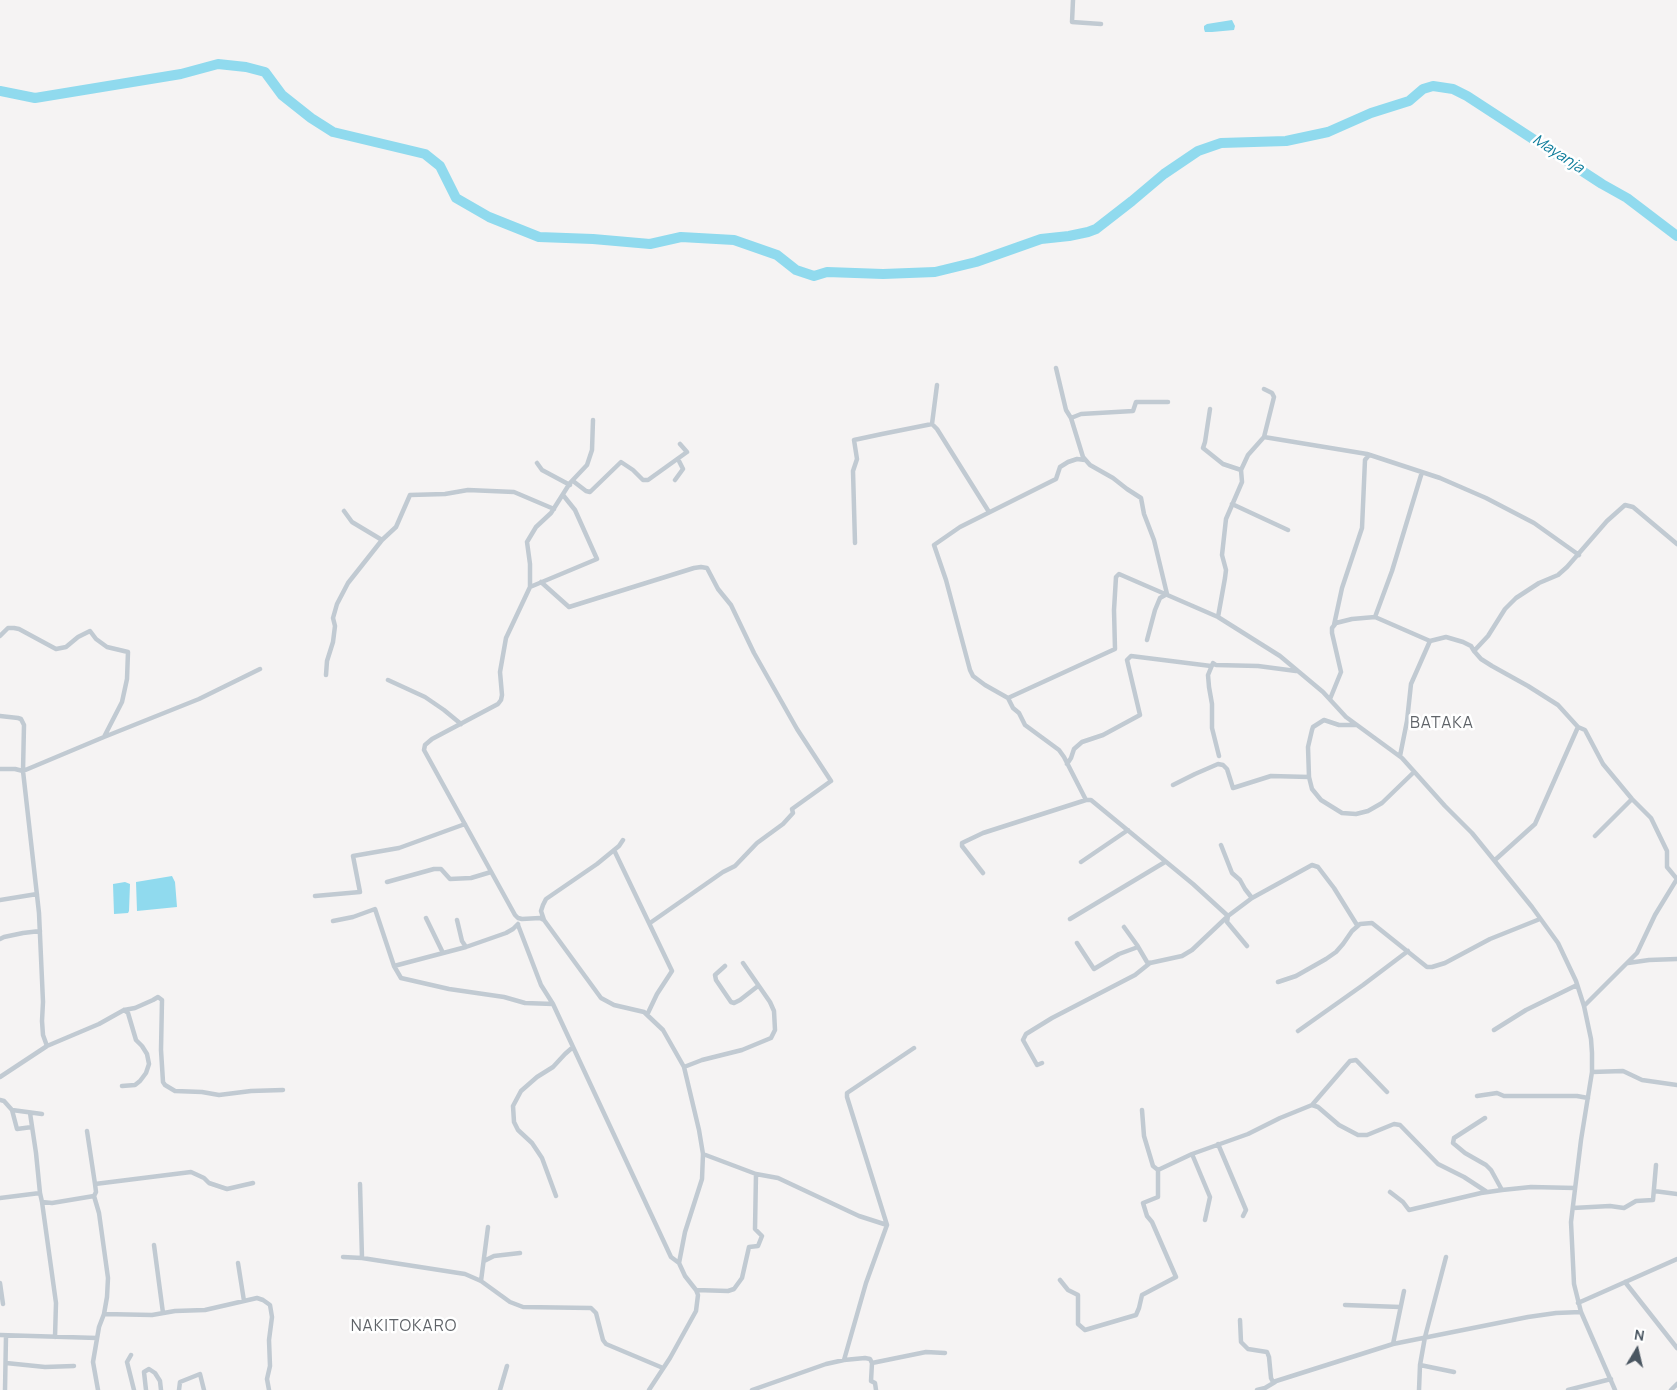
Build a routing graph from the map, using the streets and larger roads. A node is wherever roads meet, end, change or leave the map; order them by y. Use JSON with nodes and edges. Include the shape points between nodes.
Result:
{"nodes":[{"id":1,"x":1073,"y":0,"type":"edge"},
{"id":2,"x":1101,"y":24,"type":"dead end"},
{"id":3,"x":1056,"y":368,"type":"dead end"},
{"id":4,"x":937,"y":385,"type":"dead end"},
{"id":5,"x":1264,"y":388,"type":"dead end"},
{"id":6,"x":1168,"y":402,"type":"dead end"},
{"id":7,"x":1210,"y":408,"type":"dead end"},
{"id":8,"x":1071,"y":418,"type":"junction"},
{"id":9,"x":593,"y":420,"type":"dead end"},
{"id":10,"x":932,"y":424,"type":"junction"},
{"id":11,"x":1264,"y":437,"type":"junction"},
{"id":12,"x":680,"y":444,"type":"dead end"},
{"id":13,"x":1368,"y":455,"type":"junction"},
{"id":14,"x":678,"y":459,"type":"junction"},
{"id":15,"x":1085,"y":460,"type":"junction"},
{"id":16,"x":537,"y":463,"type":"dead end"},
{"id":17,"x":1241,"y":470,"type":"junction"},
{"id":18,"x":1422,"y":472,"type":"junction"},
{"id":19,"x":675,"y":480,"type":"dead end"},
{"id":20,"x":571,"y":483,"type":"junction"},
{"id":21,"x":563,"y":496,"type":"junction"},
{"id":22,"x":1232,"y":504,"type":"junction"},
{"id":23,"x":554,"y":509,"type":"junction"},
{"id":24,"x":344,"y":511,"type":"dead end"},
{"id":25,"x":989,"y":512,"type":"junction"},
{"id":26,"x":1288,"y":530,"type":"dead end"},
{"id":27,"x":382,"y":540,"type":"junction"},
{"id":28,"x":855,"y":543,"type":"dead end"},
{"id":29,"x":1677,"y":544,"type":"edge"},
{"id":30,"x":1579,"y":555,"type":"junction"},
{"id":31,"x":541,"y":582,"type":"junction"},
{"id":32,"x":530,"y":587,"type":"junction"},
{"id":33,"x":1167,"y":594,"type":"junction"},
{"id":34,"x":1218,"y":617,"type":"junction"},
{"id":35,"x":1375,"y":618,"type":"junction"},
{"id":36,"x":1334,"y":625,"type":"junction"},
{"id":37,"x":0,"y":636,"type":"edge"},
{"id":38,"x":1147,"y":640,"type":"dead end"},
{"id":39,"x":1430,"y":641,"type":"junction"},
{"id":40,"x":1474,"y":651,"type":"junction"},
{"id":41,"x":1211,"y":666,"type":"junction"},
{"id":42,"x":260,"y":669,"type":"dead end"},
{"id":43,"x":1297,"y":672,"type":"junction"},
{"id":44,"x":326,"y":675,"type":"dead end"},
{"id":45,"x":388,"y":680,"type":"dead end"},
{"id":46,"x":1008,"y":698,"type":"junction"},
{"id":47,"x":1330,"y":699,"type":"junction"},
{"id":48,"x":0,"y":716,"type":"edge"},
{"id":49,"x":461,"y":724,"type":"junction"},
{"id":50,"x":1356,"y":725,"type":"junction"},
{"id":51,"x":1578,"y":727,"type":"junction"},
{"id":52,"x":104,"y":737,"type":"junction"},
{"id":53,"x":1219,"y":756,"type":"dead end"},
{"id":54,"x":1400,"y":756,"type":"junction"},
{"id":55,"x":1067,"y":764,"type":"junction"},
{"id":56,"x":0,"y":769,"type":"edge"},
{"id":57,"x":23,"y":771,"type":"junction"},
{"id":58,"x":1414,"y":772,"type":"junction"},
{"id":59,"x":1309,"y":777,"type":"junction"},
{"id":60,"x":1173,"y":785,"type":"dead end"},
{"id":61,"x":1632,"y":799,"type":"junction"},
{"id":62,"x":1086,"y":800,"type":"junction"},
{"id":63,"x":465,"y":824,"type":"junction"},
{"id":64,"x":1128,"y":830,"type":"junction"},
{"id":65,"x":1595,"y":836,"type":"dead end"},
{"id":66,"x":623,"y":840,"type":"dead end"},
{"id":67,"x":1221,"y":845,"type":"dead end"},
{"id":68,"x":614,"y":850,"type":"junction"},
{"id":69,"x":1495,"y":860,"type":"junction"},
{"id":70,"x":1081,"y":862,"type":"dead end"},
{"id":71,"x":1165,"y":862,"type":"junction"},
{"id":72,"x":491,"y":872,"type":"junction"},
{"id":73,"x":983,"y":873,"type":"dead end"},
{"id":74,"x":388,"y":882,"type":"dead end"},
{"id":75,"x":37,"y":894,"type":"junction"},
{"id":76,"x":315,"y":896,"type":"dead end"},
{"id":77,"x":1252,"y":898,"type":"junction"},
{"id":78,"x":0,"y":900,"type":"edge"},
{"id":79,"x":1228,"y":916,"type":"junction"},
{"id":80,"x":426,"y":918,"type":"dead end"},
{"id":81,"x":522,"y":919,"type":"junction"},
{"id":82,"x":1070,"y":919,"type":"dead end"},
{"id":83,"x":1540,"y":919,"type":"junction"},
{"id":84,"x":457,"y":920,"type":"dead end"},
{"id":85,"x":544,"y":920,"type":"junction"},
{"id":86,"x":333,"y":921,"type":"dead end"},
{"id":87,"x":650,"y":923,"type":"junction"},
{"id":88,"x":518,"y":925,"type":"junction"},
{"id":89,"x":1357,"y":925,"type":"junction"},
{"id":90,"x":1124,"y":926,"type":"dead end"},
{"id":91,"x":40,"y":931,"type":"junction"},
{"id":92,"x":0,"y":939,"type":"edge"},
{"id":93,"x":1078,"y":944,"type":"dead end"},
{"id":94,"x":1247,"y":946,"type":"dead end"},
{"id":95,"x":466,"y":947,"type":"junction"},
{"id":96,"x":1138,"y":947,"type":"junction"},
{"id":97,"x":1408,"y":951,"type":"junction"},
{"id":98,"x":443,"y":953,"type":"junction"},
{"id":99,"x":1677,"y":959,"type":"edge"},
{"id":100,"x":743,"y":963,"type":"dead end"},
{"id":101,"x":1628,"y":963,"type":"junction"},
{"id":102,"x":1150,"y":964,"type":"junction"},
{"id":103,"x":394,"y":966,"type":"junction"},
{"id":104,"x":725,"y":966,"type":"dead end"},
{"id":105,"x":1278,"y":982,"type":"dead end"},
{"id":106,"x":1577,"y":985,"type":"junction"},
{"id":107,"x":758,"y":986,"type":"junction"},
{"id":108,"x":553,"y":1004,"type":"junction"},
{"id":109,"x":1584,"y":1006,"type":"junction"},
{"id":110,"x":124,"y":1010,"type":"junction"},
{"id":111,"x":647,"y":1014,"type":"junction"},
{"id":112,"x":1494,"y":1030,"type":"dead end"},
{"id":113,"x":1298,"y":1031,"type":"dead end"},
{"id":114,"x":47,"y":1046,"type":"junction"},
{"id":115,"x":573,"y":1047,"type":"junction"},
{"id":116,"x":914,"y":1048,"type":"dead end"},
{"id":117,"x":1042,"y":1063,"type":"dead end"},
{"id":118,"x":684,"y":1068,"type":"junction"},
{"id":119,"x":1592,"y":1072,"type":"junction"},
{"id":120,"x":0,"y":1077,"type":"edge"},
{"id":121,"x":1677,"y":1085,"type":"edge"},
{"id":122,"x":122,"y":1086,"type":"dead end"},
{"id":123,"x":283,"y":1090,"type":"dead end"},
{"id":124,"x":1387,"y":1092,"type":"dead end"},
{"id":125,"x":1477,"y":1096,"type":"dead end"},
{"id":126,"x":1588,"y":1098,"type":"junction"},
{"id":127,"x":0,"y":1100,"type":"edge"},
{"id":128,"x":1312,"y":1105,"type":"junction"},
{"id":129,"x":12,"y":1110,"type":"junction"},
{"id":130,"x":1142,"y":1110,"type":"dead end"},
{"id":131,"x":30,"y":1113,"type":"junction"},
{"id":132,"x":42,"y":1114,"type":"dead end"},
{"id":133,"x":1485,"y":1118,"type":"dead end"},
{"id":134,"x":32,"y":1127,"type":"junction"},
{"id":135,"x":87,"y":1131,"type":"dead end"},
{"id":136,"x":1218,"y":1144,"type":"junction"},
{"id":137,"x":703,"y":1154,"type":"junction"},
{"id":138,"x":1192,"y":1154,"type":"junction"},
{"id":139,"x":1656,"y":1165,"type":"dead end"},
{"id":140,"x":1158,"y":1170,"type":"junction"},
{"id":141,"x":756,"y":1174,"type":"junction"},
{"id":142,"x":253,"y":1183,"type":"dead end"},
{"id":143,"x":95,"y":1184,"type":"junction"},
{"id":144,"x":360,"y":1184,"type":"dead end"},
{"id":145,"x":1575,"y":1188,"type":"junction"},
{"id":146,"x":1502,"y":1190,"type":"junction"},
{"id":147,"x":1654,"y":1191,"type":"junction"},
{"id":148,"x":1390,"y":1192,"type":"dead end"},
{"id":149,"x":1487,"y":1192,"type":"junction"},
{"id":150,"x":40,"y":1194,"type":"junction"},
{"id":151,"x":1677,"y":1194,"type":"edge"},
{"id":152,"x":94,"y":1196,"type":"junction"},
{"id":153,"x":556,"y":1196,"type":"dead end"},
{"id":154,"x":0,"y":1198,"type":"edge"},
{"id":155,"x":42,"y":1202,"type":"junction"},
{"id":156,"x":1573,"y":1208,"type":"junction"},
{"id":157,"x":1243,"y":1216,"type":"dead end"},
{"id":158,"x":1205,"y":1220,"type":"dead end"},
{"id":159,"x":887,"y":1225,"type":"junction"},
{"id":160,"x":488,"y":1227,"type":"dead end"},
{"id":161,"x":154,"y":1245,"type":"dead end"},
{"id":162,"x":520,"y":1253,"type":"dead end"},
{"id":163,"x":343,"y":1257,"type":"dead end"},
{"id":164,"x":1446,"y":1257,"type":"dead end"},
{"id":165,"x":362,"y":1258,"type":"junction"},
{"id":166,"x":1677,"y":1260,"type":"edge"},
{"id":167,"x":484,"y":1262,"type":"junction"},
{"id":168,"x":238,"y":1263,"type":"dead end"},
{"id":169,"x":679,"y":1263,"type":"junction"},
{"id":170,"x":1060,"y":1280,"type":"dead end"},
{"id":171,"x":481,"y":1281,"type":"junction"},
{"id":172,"x":1625,"y":1282,"type":"junction"},
{"id":173,"x":0,"y":1283,"type":"edge"},
{"id":174,"x":696,"y":1290,"type":"junction"},
{"id":175,"x":1404,"y":1291,"type":"dead end"},
{"id":176,"x":244,"y":1301,"type":"junction"},
{"id":177,"x":1578,"y":1303,"type":"junction"},
{"id":178,"x":3,"y":1304,"type":"dead end"},
{"id":179,"x":1345,"y":1305,"type":"dead end"},
{"id":180,"x":1400,"y":1307,"type":"junction"},
{"id":181,"x":1581,"y":1312,"type":"junction"},
{"id":182,"x":163,"y":1313,"type":"junction"},
{"id":183,"x":104,"y":1314,"type":"junction"},
{"id":184,"x":1240,"y":1320,"type":"dead end"},
{"id":185,"x":0,"y":1335,"type":"edge"},
{"id":186,"x":6,"y":1336,"type":"junction"},
{"id":187,"x":55,"y":1337,"type":"junction"},
{"id":188,"x":1425,"y":1337,"type":"junction"},
{"id":189,"x":96,"y":1338,"type":"junction"},
{"id":190,"x":1392,"y":1344,"type":"junction"},
{"id":191,"x":1677,"y":1348,"type":"edge"},
{"id":192,"x":945,"y":1353,"type":"dead end"},
{"id":193,"x":131,"y":1355,"type":"dead end"},
{"id":194,"x":844,"y":1360,"type":"junction"},
{"id":195,"x":6,"y":1363,"type":"junction"},
{"id":196,"x":872,"y":1363,"type":"junction"},
{"id":197,"x":1420,"y":1365,"type":"junction"},
{"id":198,"x":74,"y":1366,"type":"dead end"},
{"id":199,"x":507,"y":1366,"type":"dead end"},
{"id":200,"x":663,"y":1368,"type":"junction"},
{"id":201,"x":1454,"y":1372,"type":"dead end"},
{"id":202,"x":1611,"y":1379,"type":"junction"},
{"id":203,"x":1274,"y":1382,"type":"junction"},
{"id":204,"x":1677,"y":1384,"type":"edge"},
{"id":205,"x":5,"y":1390,"type":"edge"},
{"id":206,"x":98,"y":1390,"type":"edge"},
{"id":207,"x":134,"y":1390,"type":"edge"},
{"id":208,"x":146,"y":1390,"type":"edge"},
{"id":209,"x":161,"y":1390,"type":"edge"},
{"id":210,"x":179,"y":1390,"type":"edge"},
{"id":211,"x":204,"y":1390,"type":"edge"},
{"id":212,"x":269,"y":1390,"type":"edge"},
{"id":213,"x":500,"y":1390,"type":"edge"},
{"id":214,"x":649,"y":1390,"type":"edge"},
{"id":215,"x":752,"y":1390,"type":"edge"},
{"id":216,"x":876,"y":1390,"type":"edge"},
{"id":217,"x":1257,"y":1390,"type":"edge"},
{"id":218,"x":1419,"y":1390,"type":"edge"},
{"id":219,"x":1568,"y":1390,"type":"edge"},
{"id":220,"x":1616,"y":1390,"type":"edge"},
{"id":221,"x":1671,"y":1390,"type":"edge"}],
"edges":[{"from":1,"to":2,"type":"street","via":[[1072,22]]},
{"from":3,"to":8,"type":"street"},
{"from":4,"to":10,"type":"street"},
{"from":5,"to":11,"type":"street","via":[[1274,397]]},
{"from":6,"to":8,"type":"street","via":[[1136,402],[1133,411],[1081,414]]},
{"from":7,"to":17,"type":"street","via":[[1203,448],[1223,464]]},
{"from":8,"to":15,"type":"street"},
{"from":9,"to":20,"type":"street","via":[[592,450],[587,465]]},
{"from":10,"to":25,"type":"street"},
{"from":10,"to":28,"type":"street","via":[[854,440],[857,459],[853,471]]},
{"from":11,"to":13,"type":"street"},
{"from":11,"to":17,"type":"street","via":[[1248,455]]},
{"from":12,"to":14,"type":"street","via":[[687,452]]},
{"from":13,"to":18,"type":"street"},
{"from":13,"to":36,"type":"street","via":[[1364,460],[1362,528],[1342,588]]},
{"from":14,"to":19,"type":"street","via":[[683,469]]},
{"from":14,"to":20,"type":"street","via":[[648,480],[642,480],[621,462],[590,492]]},
{"from":15,"to":25,"type":"street","via":[[1068,462],[1060,467],[1056,480]]},
{"from":15,"to":33,"type":"street","via":[[1141,498]]},
{"from":16,"to":20,"type":"street","via":[[542,470]]},
{"from":17,"to":22,"type":"street","via":[[1242,482]]},
{"from":18,"to":30,"type":"street","via":[[1494,502]]},
{"from":18,"to":35,"type":"street"},
{"from":20,"to":21,"type":"street"},
{"from":21,"to":23,"type":"street"},
{"from":21,"to":31,"type":"street","via":[[575,510],[597,559]]},
{"from":22,"to":26,"type":"street"},
{"from":22,"to":34,"type":"street","via":[[1226,519],[1222,555],[1226,578]]},
{"from":23,"to":27,"type":"street","via":[[514,492],[468,490],[410,495],[396,527]]},
{"from":23,"to":32,"type":"street","via":[[536,527],[527,542]]},
{"from":24,"to":27,"type":"street","via":[[352,522]]},
{"from":25,"to":46,"type":"street","via":[[934,545],[970,670],[985,685]]},
{"from":27,"to":44,"type":"street","via":[[348,583],[337,604]]},
{"from":29,"to":30,"type":"street","via":[[1627,505],[1607,521]]},
{"from":30,"to":40,"type":"street","via":[[1558,574],[1516,598]]},
{"from":31,"to":32,"type":"street"},
{"from":31,"to":87,"type":"street","via":[[569,607],[694,568],[706,568],[731,605],[797,729],[831,781],[792,809],[793,814],[735,866]]},
{"from":32,"to":49,"type":"street","via":[[506,638],[500,672],[501,700]]},
{"from":33,"to":34,"type":"street"},
{"from":33,"to":38,"type":"street","via":[[1160,598],[1154,610]]},
{"from":33,"to":46,"type":"street","via":[[1117,575],[1115,649]]},
{"from":34,"to":43,"type":"street","via":[[1280,656]]},
{"from":35,"to":36,"type":"street","via":[[1346,620]]},
{"from":35,"to":39,"type":"street"},
{"from":36,"to":47,"type":"street","via":[[1332,633],[1341,672]]},
{"from":37,"to":52,"type":"street","via":[[8,628],[19,629],[56,650],[90,631],[107,646],[128,652],[122,702]]},
{"from":39,"to":40,"type":"street","via":[[1446,637],[1471,646]]},
{"from":39,"to":54,"type":"street","via":[[1411,684]]},
{"from":40,"to":51,"type":"street","via":[[1481,659],[1558,705]]},
{"from":41,"to":43,"type":"street","via":[[1258,666]]},
{"from":41,"to":53,"type":"street","via":[[1208,675],[1212,728]]},
{"from":41,"to":55,"type":"street","via":[[1131,656],[1127,660],[1140,715],[1103,735],[1082,742],[1074,749]]},
{"from":42,"to":52,"type":"street","via":[[199,699]]},
{"from":43,"to":47,"type":"street","via":[[1308,677]]},
{"from":45,"to":49,"type":"street","via":[[425,697]]},
{"from":46,"to":55,"type":"street","via":[[1025,725],[1059,750]]},
{"from":47,"to":50,"type":"street"},
{"from":48,"to":57,"type":"street","via":[[23,721]]},
{"from":49,"to":63,"type":"street","via":[[432,740],[424,750]]},
{"from":50,"to":54,"type":"street"},
{"from":50,"to":59,"type":"street","via":[[1324,720],[1313,727],[1308,747]]},
{"from":51,"to":61,"type":"street","via":[[1585,730],[1603,764]]},
{"from":51,"to":69,"type":"street","via":[[1535,824]]},
{"from":52,"to":57,"type":"street"},
{"from":54,"to":58,"type":"street"},
{"from":55,"to":62,"type":"street"},
{"from":56,"to":57,"type":"street"},
{"from":57,"to":75,"type":"street"},
{"from":58,"to":59,"type":"street","via":[[1382,804],[1356,814],[1342,813],[1321,800],[1312,789]]},
{"from":58,"to":69,"type":"street"},
{"from":59,"to":60,"type":"street","via":[[1271,776],[1233,788],[1227,769],[1218,764]]},
{"from":61,"to":65,"type":"street"},
{"from":61,"to":101,"type":"street","via":[[1650,818],[1667,851],[1667,867],[1676,879],[1637,953]]},
{"from":62,"to":64,"type":"street","via":[[1094,802]]},
{"from":62,"to":73,"type":"street","via":[[983,833],[962,843]]},
{"from":63,"to":72,"type":"street"},
{"from":63,"to":76,"type":"street","via":[[399,848],[353,856],[360,892]]},
{"from":64,"to":70,"type":"street"},
{"from":64,"to":71,"type":"street"},
{"from":66,"to":68,"type":"street"},
{"from":67,"to":77,"type":"street","via":[[1232,873]]},
{"from":68,"to":85,"type":"street","via":[[546,899],[541,911]]},
{"from":68,"to":87,"type":"street"},
{"from":69,"to":83,"type":"street"},
{"from":71,"to":79,"type":"street"},
{"from":71,"to":82,"type":"street"},
{"from":72,"to":74,"type":"street","via":[[471,878],[450,879],[441,869],[434,869]]},
{"from":72,"to":81,"type":"street","via":[[515,915]]},
{"from":75,"to":78,"type":"street"},
{"from":75,"to":91,"type":"street"},
{"from":77,"to":79,"type":"street"},
{"from":77,"to":89,"type":"street","via":[[1315,865]]},
{"from":79,"to":94,"type":"street","via":[[1226,922]]},
{"from":79,"to":102,"type":"street","via":[[1188,953]]},
{"from":80,"to":98,"type":"street"},
{"from":81,"to":85,"type":"street"},
{"from":81,"to":88,"type":"street"},
{"from":83,"to":97,"type":"street","via":[[1432,968]]},
{"from":83,"to":106,"type":"street","via":[[1558,943]]},
{"from":84,"to":95,"type":"street"},
{"from":85,"to":111,"type":"street","via":[[601,998]]},
{"from":86,"to":103,"type":"street","via":[[375,909]]},
{"from":87,"to":111,"type":"street","via":[[672,971]]},
{"from":88,"to":95,"type":"street","via":[[506,933]]},
{"from":88,"to":108,"type":"street","via":[[541,985]]},
{"from":89,"to":97,"type":"street","via":[[1372,923]]},
{"from":89,"to":105,"type":"street","via":[[1331,955],[1296,976]]},
{"from":90,"to":96,"type":"street"},
{"from":91,"to":92,"type":"street"},
{"from":91,"to":114,"type":"street","via":[[42,1022]]},
{"from":93,"to":96,"type":"street","via":[[1094,969]]},
{"from":95,"to":98,"type":"street"},
{"from":96,"to":102,"type":"street"},
{"from":97,"to":113,"type":"street"},
{"from":98,"to":103,"type":"street"},
{"from":99,"to":101,"type":"street"},
{"from":100,"to":107,"type":"street"},
{"from":101,"to":109,"type":"street"},
{"from":102,"to":117,"type":"street","via":[[1026,1034],[1023,1040],[1037,1066]]},
{"from":103,"to":108,"type":"street","via":[[401,978],[525,1003]]},
{"from":104,"to":107,"type":"street","via":[[715,976],[731,1002]]},
{"from":106,"to":109,"type":"street"},
{"from":106,"to":112,"type":"street"},
{"from":107,"to":118,"type":"street","via":[[774,1012],[775,1030],[771,1038]]},
{"from":108,"to":115,"type":"street"},
{"from":109,"to":119,"type":"street","via":[[1591,1040]]},
{"from":110,"to":114,"type":"street"},
{"from":110,"to":122,"type":"street","via":[[128,1013],[136,1040],[147,1054],[148,1064],[140,1081],[135,1085]]},
{"from":110,"to":123,"type":"street","via":[[158,996],[162,1000],[163,1082],[175,1090],[219,1096]]},
{"from":111,"to":118,"type":"street","via":[[663,1030]]},
{"from":114,"to":120,"type":"street"},
{"from":115,"to":153,"type":"street","via":[[522,1091],[513,1106],[514,1122],[542,1158]]},
{"from":115,"to":169,"type":"street","via":[[671,1257]]},
{"from":116,"to":159,"type":"street","via":[[847,1093]]},
{"from":118,"to":137,"type":"street"},
{"from":119,"to":121,"type":"street","via":[[1617,1070],[1642,1080]]},
{"from":119,"to":126,"type":"street"},
{"from":124,"to":128,"type":"street","via":[[1356,1060],[1350,1061]]},
{"from":125,"to":126,"type":"street","via":[[1497,1093],[1504,1096]]},
{"from":126,"to":145,"type":"street"},
{"from":127,"to":129,"type":"street"},
{"from":128,"to":136,"type":"street"},
{"from":128,"to":149,"type":"street","via":[[1358,1135],[1400,1125],[1438,1164]]},
{"from":129,"to":131,"type":"street"},
{"from":129,"to":134,"type":"street","via":[[17,1129]]},
{"from":130,"to":140,"type":"street","via":[[1144,1136],[1153,1166]]},
{"from":131,"to":132,"type":"street"},
{"from":131,"to":134,"type":"street"},
{"from":133,"to":146,"type":"street","via":[[1454,1138],[1453,1143],[1486,1165]]},
{"from":134,"to":150,"type":"street"},
{"from":135,"to":143,"type":"street"},
{"from":136,"to":138,"type":"street"},
{"from":136,"to":157,"type":"street","via":[[1246,1210]]},
{"from":137,"to":141,"type":"street"},
{"from":137,"to":169,"type":"street","via":[[702,1179]]},
{"from":138,"to":140,"type":"street"},
{"from":138,"to":158,"type":"street","via":[[1210,1197]]},
{"from":139,"to":147,"type":"street"},
{"from":140,"to":170,"type":"street","via":[[1158,1197],[1143,1203],[1176,1278],[1142,1295],[1136,1315],[1085,1330],[1078,1324],[1078,1295],[1068,1290]]},
{"from":141,"to":159,"type":"street","via":[[778,1178],[859,1216]]},
{"from":141,"to":174,"type":"street","via":[[755,1229],[762,1236],[758,1246],[749,1247],[742,1278],[734,1289],[728,1291]]},
{"from":142,"to":143,"type":"street","via":[[227,1189],[191,1172]]},
{"from":143,"to":152,"type":"street"},
{"from":144,"to":165,"type":"street"},
{"from":145,"to":146,"type":"street"},
{"from":145,"to":156,"type":"street"},
{"from":146,"to":149,"type":"street"},
{"from":147,"to":151,"type":"street"},
{"from":147,"to":156,"type":"street","via":[[1653,1200],[1636,1202],[1624,1208]]},
{"from":148,"to":149,"type":"street","via":[[1409,1210]]},
{"from":150,"to":154,"type":"street"},
{"from":150,"to":155,"type":"street"},
{"from":152,"to":155,"type":"street"},
{"from":152,"to":183,"type":"street","via":[[108,1278]]},
{"from":155,"to":187,"type":"street","via":[[56,1303]]},
{"from":156,"to":177,"type":"street","via":[[1572,1268]]},
{"from":159,"to":194,"type":"street"},
{"from":160,"to":167,"type":"street"},
{"from":161,"to":182,"type":"street"},
{"from":162,"to":167,"type":"street","via":[[494,1256]]},
{"from":163,"to":165,"type":"street"},
{"from":164,"to":188,"type":"street"},
{"from":165,"to":171,"type":"street","via":[[465,1274]]},
{"from":166,"to":172,"type":"street"},
{"from":167,"to":171,"type":"street"},
{"from":168,"to":176,"type":"street"},
{"from":169,"to":174,"type":"street"},
{"from":171,"to":200,"type":"street","via":[[510,1302],[523,1307],[591,1308],[596,1313],[606,1344]]},
{"from":172,"to":177,"type":"street"},
{"from":172,"to":191,"type":"street"},
{"from":173,"to":178,"type":"street"},
{"from":174,"to":200,"type":"street","via":[[696,1311]]},
{"from":175,"to":180,"type":"street"},
{"from":176,"to":182,"type":"street","via":[[220,1308]]},
{"from":176,"to":212,"type":"street","via":[[256,1298],[270,1305]]},
{"from":177,"to":181,"type":"street"},
{"from":179,"to":180,"type":"street"},
{"from":180,"to":190,"type":"street"},
{"from":181,"to":188,"type":"street","via":[[1528,1317]]},
{"from":181,"to":202,"type":"street"},
{"from":182,"to":183,"type":"street","via":[[143,1316]]},
{"from":183,"to":189,"type":"street"},
{"from":184,"to":203,"type":"street","via":[[1241,1342],[1248,1349],[1267,1352],[1270,1378]]},
{"from":185,"to":186,"type":"street"},
{"from":186,"to":187,"type":"street"},
{"from":186,"to":195,"type":"street"},
{"from":187,"to":189,"type":"street"},
{"from":188,"to":190,"type":"street"},
{"from":188,"to":197,"type":"street"},
{"from":189,"to":206,"type":"street","via":[[93,1362]]},
{"from":190,"to":203,"type":"street"},
{"from":192,"to":196,"type":"street","via":[[926,1352]]},
{"from":193,"to":207,"type":"street","via":[[127,1362]]},
{"from":194,"to":196,"type":"street","via":[[865,1358]]},
{"from":194,"to":215,"type":"street"},
{"from":195,"to":198,"type":"street"},
{"from":195,"to":205,"type":"street"},
{"from":196,"to":216,"type":"street","via":[[871,1380]]},
{"from":197,"to":201,"type":"street"},
{"from":197,"to":218,"type":"street"},
{"from":199,"to":213,"type":"street"},
{"from":200,"to":214,"type":"street"},
{"from":202,"to":219,"type":"street"},
{"from":202,"to":220,"type":"street"},
{"from":203,"to":217,"type":"street"},
{"from":204,"to":221,"type":"street"},
{"from":208,"to":209,"type":"street","via":[[144,1372],[149,1369],[160,1381]]},
{"from":210,"to":211,"type":"street","via":[[180,1382],[200,1374]]}]}
